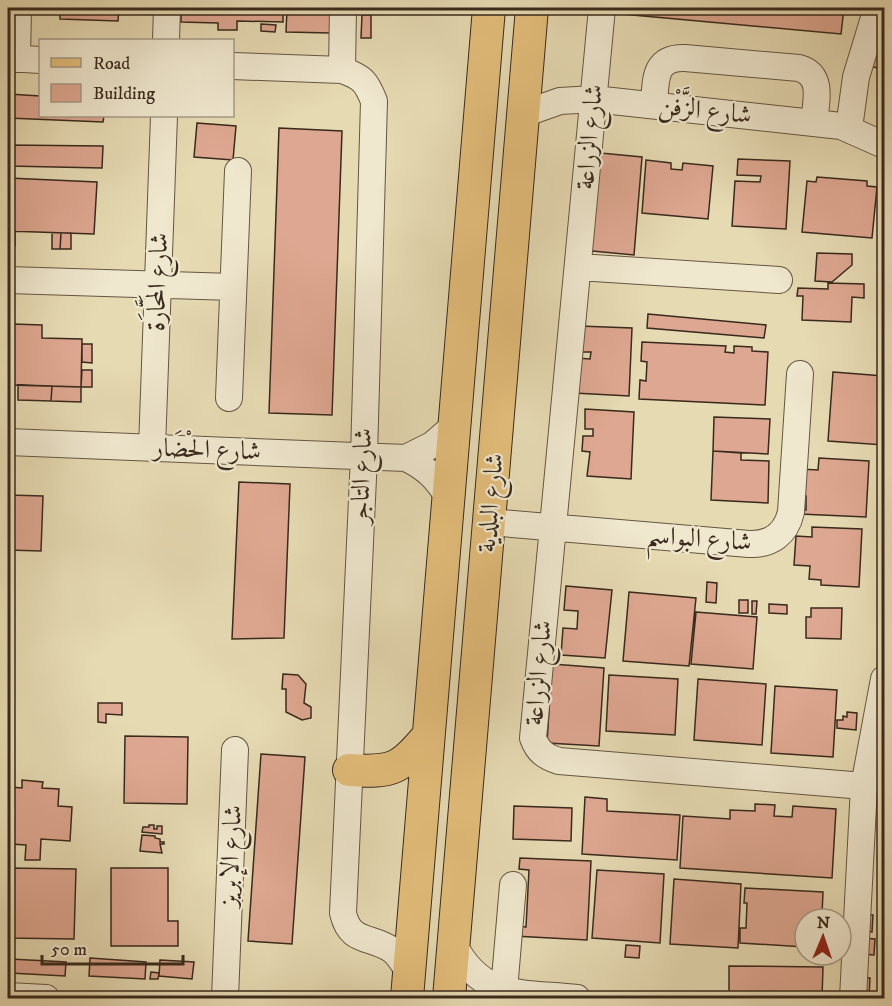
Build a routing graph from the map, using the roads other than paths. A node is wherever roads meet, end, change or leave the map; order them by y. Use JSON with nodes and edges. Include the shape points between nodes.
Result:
{"nodes":[{"id":1,"x":18,"y":8,"type":"edge"},
{"id":2,"x":168,"y":8,"type":"edge"},
{"id":3,"x":343,"y":8,"type":"edge"},
{"id":4,"x":489,"y":8,"type":"edge"},
{"id":5,"x":532,"y":8,"type":"edge"},
{"id":6,"x":602,"y":8,"type":"edge"},
{"id":7,"x":877,"y":8,"type":"edge"},
{"id":8,"x":166,"y":39,"type":"edge"},
{"id":9,"x":22,"y":59,"type":"edge"},
{"id":10,"x":234,"y":66,"type":"edge"},
{"id":11,"x":342,"y":70,"type":"junction"},
{"id":12,"x":594,"y":99,"type":"junction"},
{"id":13,"x":654,"y":105,"type":"junction"},
{"id":14,"x":523,"y":114,"type":"junction"},
{"id":15,"x":164,"y":117,"type":"edge"},
{"id":16,"x":814,"y":122,"type":"junction"},
{"id":17,"x":849,"y":128,"type":"junction"},
{"id":18,"x":885,"y":145,"type":"edge"},
{"id":19,"x":238,"y":171,"type":"dead end"},
{"id":20,"x":578,"y":267,"type":"junction"},
{"id":21,"x":8,"y":280,"type":"edge"},
{"id":22,"x":779,"y":280,"type":"dead end"},
{"id":23,"x":157,"y":286,"type":"junction"},
{"id":24,"x":233,"y":287,"type":"junction"},
{"id":25,"x":800,"y":374,"type":"dead end"},
{"id":26,"x":229,"y":398,"type":"dead end"},
{"id":27,"x":454,"y":426,"type":"junction"},
{"id":28,"x":8,"y":442,"type":"edge"},
{"id":29,"x":152,"y":448,"type":"junction"},
{"id":30,"x":364,"y":456,"type":"junction"},
{"id":31,"x":406,"y":458,"type":"junction"},
{"id":32,"x":448,"y":497,"type":"junction"},
{"id":33,"x":489,"y":522,"type":"junction"},
{"id":34,"x":553,"y":528,"type":"junction"},
{"id":35,"x":885,"y":679,"type":"edge"},
{"id":36,"x":428,"y":736,"type":"junction"},
{"id":37,"x":235,"y":750,"type":"dead end"},
{"id":38,"x":349,"y":770,"type":"junction"},
{"id":39,"x":864,"y":786,"type":"junction"},
{"id":40,"x":513,"y":885,"type":"dead end"},
{"id":41,"x":454,"y":945,"type":"junction"},
{"id":42,"x":408,"y":985,"type":"edge"},
{"id":43,"x":500,"y":989,"type":"junction"},
{"id":44,"x":8,"y":996,"type":"edge"},
{"id":45,"x":46,"y":999,"type":"edge"},
{"id":46,"x":225,"y":999,"type":"edge"},
{"id":47,"x":449,"y":999,"type":"edge"},
{"id":48,"x":468,"y":999,"type":"edge"},
{"id":49,"x":577,"y":999,"type":"edge"},
{"id":50,"x":853,"y":999,"type":"edge"}],
"edges":[{"from":1,"to":9,"type":"street"},
{"from":2,"to":8,"type":"street"},
{"from":3,"to":11,"type":"street"},
{"from":4,"to":27,"type":"main road","name":"شارع البلدية"},
{"from":5,"to":14,"type":"main road","name":"شارع البلدية"},
{"from":6,"to":12,"type":"street","name":"شارع الزراعة"},
{"from":7,"to":17,"type":"street","via":[[856,77]]},
{"from":10,"to":11,"type":"street","name":"شارع التاجر"},
{"from":11,"to":30,"type":"street","name":"شارع التاجر","via":[[368,85],[374,101]]},
{"from":12,"to":13,"type":"street","name":"شارع الزَّفْن"},
{"from":12,"to":14,"type":"street","name":"شارع الزَّفْن","via":[[560,101]]},
{"from":12,"to":20,"type":"street","name":"شارع الزراعة"},
{"from":13,"to":16,"type":"street","name":"شارع الزَّفْن"},
{"from":13,"to":16,"type":"street","via":[[656,76],[669,60],[799,68],[810,73],[816,85]]},
{"from":14,"to":33,"type":"main road","name":"شارع البلدية"},
{"from":15,"to":23,"type":"street","name":"شارع المَحَّارَة"},
{"from":16,"to":17,"type":"street","name":"شارع الزَّفْن"},
{"from":17,"to":18,"type":"street","name":"شارع الزَّفْن"},
{"from":19,"to":24,"type":"street"},
{"from":20,"to":22,"type":"street"},
{"from":20,"to":34,"type":"street","name":"شارع الزراعة"},
{"from":21,"to":23,"type":"street"},
{"from":23,"to":24,"type":"street"},
{"from":23,"to":29,"type":"street","name":"شارع المَحَّارَة"},
{"from":24,"to":26,"type":"street"},
{"from":25,"to":34,"type":"street","name":"شارع البواسم","via":[[791,512],[777,537],[749,544]]},
{"from":27,"to":31,"type":"street","name":"شارع الحْضَار","via":[[432,445]]},
{"from":27,"to":32,"type":"main road","name":"شارع البلدية"},
{"from":28,"to":29,"type":"street","name":"شارع الحْضَار"},
{"from":29,"to":30,"type":"street","name":"شارع الحْضَار"},
{"from":30,"to":31,"type":"street","name":"شارع الحْضَار"},
{"from":30,"to":38,"type":"street","name":"شارع التاجر"},
{"from":31,"to":32,"type":"street","via":[[435,477]]},
{"from":32,"to":36,"type":"main road","name":"شارع البلدية"},
{"from":33,"to":34,"type":"street","name":"شارع البواسم"},
{"from":33,"to":41,"type":"main road","name":"شارع البلدية"},
{"from":34,"to":39,"type":"street","name":"شارع الزراعة","via":[[533,729],[536,746],[542,753],[560,762]]},
{"from":35,"to":39,"type":"street"},
{"from":36,"to":38,"type":"main road","via":[[402,764],[374,772]]},
{"from":36,"to":42,"type":"main road","name":"شارع البلدية"},
{"from":37,"to":46,"type":"street","name":"شارع الإبريز"},
{"from":38,"to":42,"type":"street","name":"شارع التاجر","via":[[342,913],[345,924],[352,933],[394,951]]},
{"from":39,"to":50,"type":"street"},
{"from":40,"to":43,"type":"street"},
{"from":41,"to":43,"type":"street","via":[[475,975]]},
{"from":41,"to":47,"type":"main road","name":"شارع البلدية"},
{"from":43,"to":48,"type":"street"},
{"from":43,"to":49,"type":"street"},
{"from":44,"to":45,"type":"street"}]}
